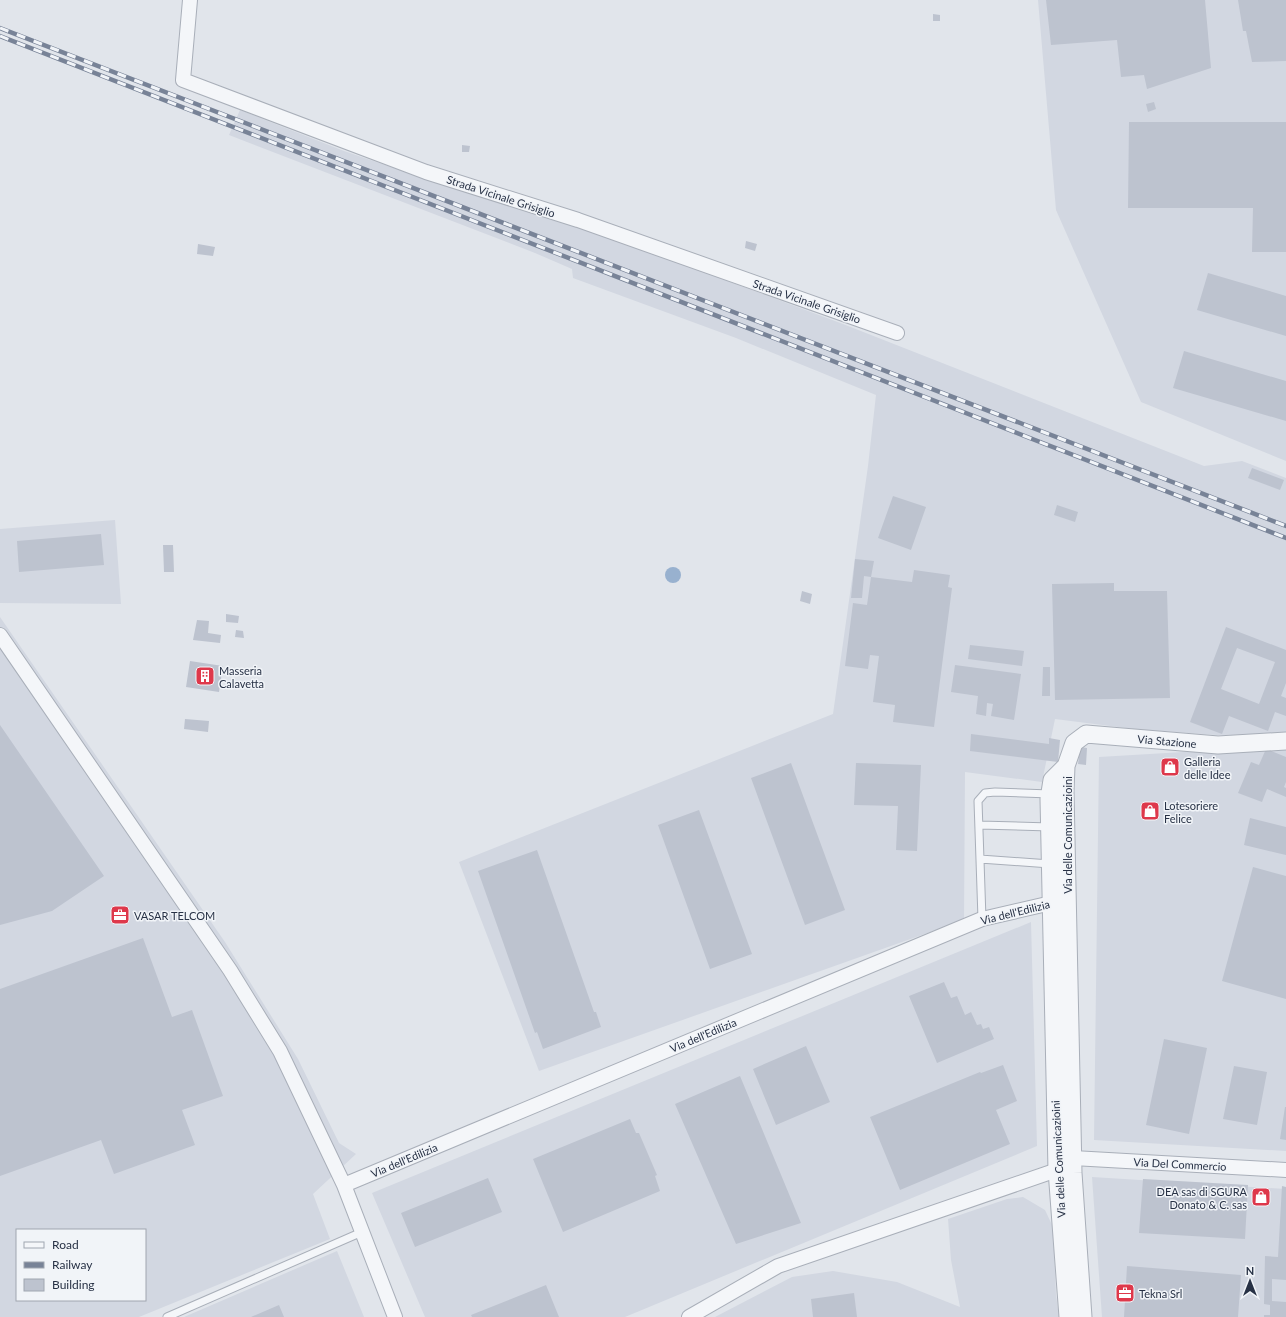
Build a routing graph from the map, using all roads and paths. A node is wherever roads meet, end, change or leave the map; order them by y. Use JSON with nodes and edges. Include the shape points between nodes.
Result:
{"nodes":[{"id":1,"x":190,"y":0,"type":"edge"},
{"id":2,"x":897,"y":333,"type":"dead end"},
{"id":3,"x":0,"y":635,"type":"edge"},
{"id":4,"x":1286,"y":741,"type":"edge"},
{"id":5,"x":1066,"y":766,"type":"junction"},
{"id":6,"x":1050,"y":794,"type":"junction"},
{"id":7,"x":979,"y":825,"type":"junction"},
{"id":8,"x":1050,"y":828,"type":"junction"},
{"id":9,"x":980,"y":859,"type":"junction"},
{"id":10,"x":1050,"y":864,"type":"junction"},
{"id":11,"x":1059,"y":901,"type":"junction"},
{"id":12,"x":982,"y":919,"type":"junction"},
{"id":13,"x":1073,"y":1158,"type":"junction"},
{"id":14,"x":1057,"y":1170,"type":"junction"},
{"id":15,"x":1286,"y":1170,"type":"edge"},
{"id":16,"x":344,"y":1185,"type":"junction"},
{"id":17,"x":362,"y":1232,"type":"junction"},
{"id":18,"x":167,"y":1317,"type":"edge"},
{"id":19,"x":395,"y":1317,"type":"edge"},
{"id":20,"x":689,"y":1317,"type":"edge"},
{"id":21,"x":1068,"y":1317,"type":"edge"},
{"id":22,"x":1083,"y":1317,"type":"edge"}],
"edges":[{"from":1,"to":2,"type":"street","name":"Strada Vicinale Grisiglio","via":[[183,80],[426,172],[578,220]]},
{"from":3,"to":16,"type":"street","via":[[230,970],[280,1051]]},
{"from":4,"to":5,"type":"street","name":"Via Stazione","via":[[1218,745],[1086,734],[1074,743]]},
{"from":5,"to":6,"type":"street","name":"Via delle Comunicazioini","via":[[1052,780]]},
{"from":5,"to":11,"type":"street","name":"Via delle Comunicazioini"},
{"from":6,"to":7,"type":"lane","via":[[985,793],[978,801]]},
{"from":6,"to":8,"type":"street","name":"Via delle Comunicazioini"},
{"from":7,"to":8,"type":"lane"},
{"from":7,"to":9,"type":"lane"},
{"from":8,"to":10,"type":"street","name":"Via delle Comunicazioini"},
{"from":9,"to":10,"type":"lane"},
{"from":9,"to":12,"type":"lane"},
{"from":10,"to":11,"type":"street","name":"Via delle Comunicazioini"},
{"from":11,"to":12,"type":"street","name":"Via dell'Edilizia"},
{"from":11,"to":13,"type":"street","name":"Via delle Comunicazioini"},
{"from":11,"to":14,"type":"street","name":"Via delle Comunicazioini"},
{"from":12,"to":16,"type":"street","name":"Via dell'Edilizia"},
{"from":13,"to":15,"type":"street","name":"Via Del Commercio"},
{"from":13,"to":22,"type":"street","name":"Via delle Comunicazioini"},
{"from":14,"to":20,"type":"street","via":[[778,1266]]},
{"from":14,"to":21,"type":"street","name":"Via delle Comunicazioini"},
{"from":16,"to":17,"type":"street"},
{"from":17,"to":18,"type":"lane"},
{"from":17,"to":19,"type":"street"}]}
